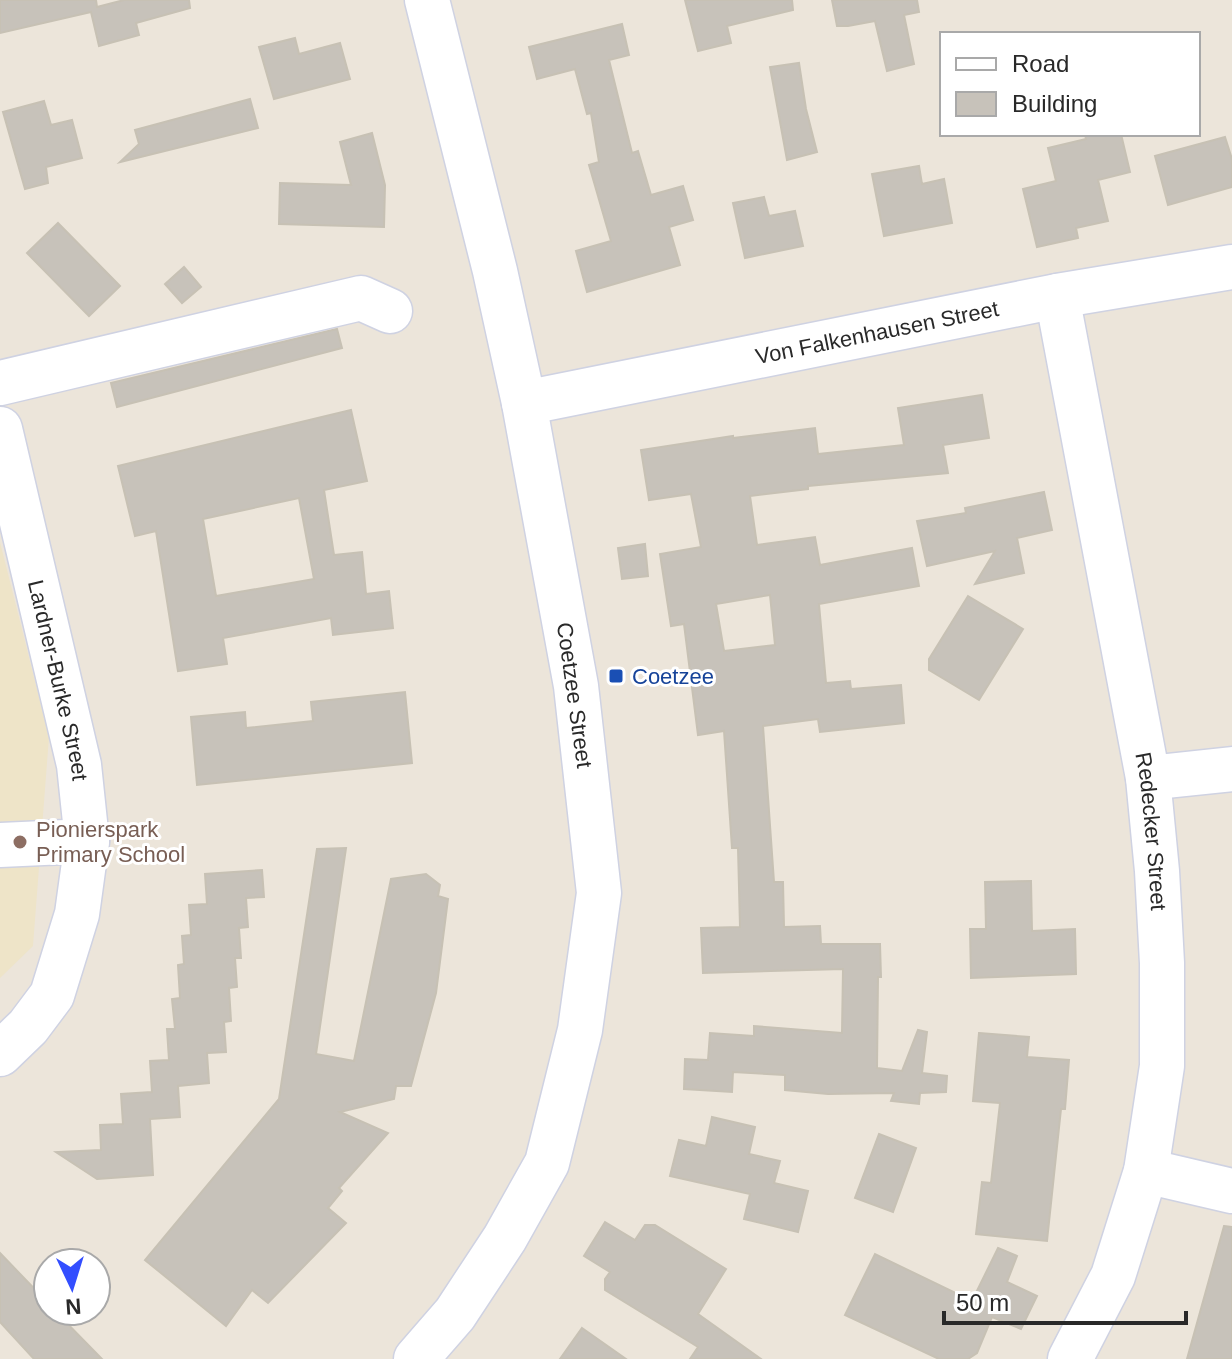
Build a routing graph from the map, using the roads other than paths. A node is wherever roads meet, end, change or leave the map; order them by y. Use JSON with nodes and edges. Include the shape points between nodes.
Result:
{"nodes":[{"id":1,"x":427,"y":0,"type":"edge"},
{"id":2,"x":1232,"y":267,"type":"edge"},
{"id":3,"x":1057,"y":296,"type":"junction"},
{"id":4,"x":390,"y":311,"type":"dead end"},
{"id":5,"x":0,"y":383,"type":"edge"},
{"id":6,"x":524,"y":403,"type":"junction"},
{"id":7,"x":0,"y":429,"type":"edge"},
{"id":8,"x":1232,"y":769,"type":"edge"},
{"id":9,"x":1148,"y":778,"type":"junction"},
{"id":10,"x":87,"y":841,"type":"junction"},
{"id":11,"x":0,"y":845,"type":"edge"},
{"id":12,"x":0,"y":1054,"type":"edge"},
{"id":13,"x":1146,"y":1171,"type":"junction"},
{"id":14,"x":1232,"y":1191,"type":"edge"},
{"id":15,"x":416,"y":1359,"type":"edge"},
{"id":16,"x":1070,"y":1359,"type":"edge"}],
"edges":[{"from":1,"to":6,"type":"street","name":"Coetzee Street"},
{"from":2,"to":3,"type":"street","name":"Von Falkenhausen Street"},
{"from":3,"to":6,"type":"street","name":"Von Falkenhausen Street"},
{"from":3,"to":9,"type":"street","name":"Redecker Street"},
{"from":4,"to":5,"type":"street","via":[[361,298]]},
{"from":6,"to":15,"type":"street","name":"Coetzee Street","via":[[576,686],[599,893],[580,1030],[547,1163],[455,1314]]},
{"from":7,"to":10,"type":"street","name":"Lardner-Burke Street","via":[[79,765]]},
{"from":8,"to":9,"type":"street"},
{"from":9,"to":13,"type":"street","name":"Redecker Street","via":[[1162,963],[1162,1066]]},
{"from":10,"to":11,"type":"street"},
{"from":10,"to":12,"type":"street","name":"Lardner-Burke Street","via":[[77,914],[52,995]]},
{"from":13,"to":14,"type":"street"},
{"from":13,"to":16,"type":"street","name":"Redecker Street","via":[[1113,1276]]}]}
